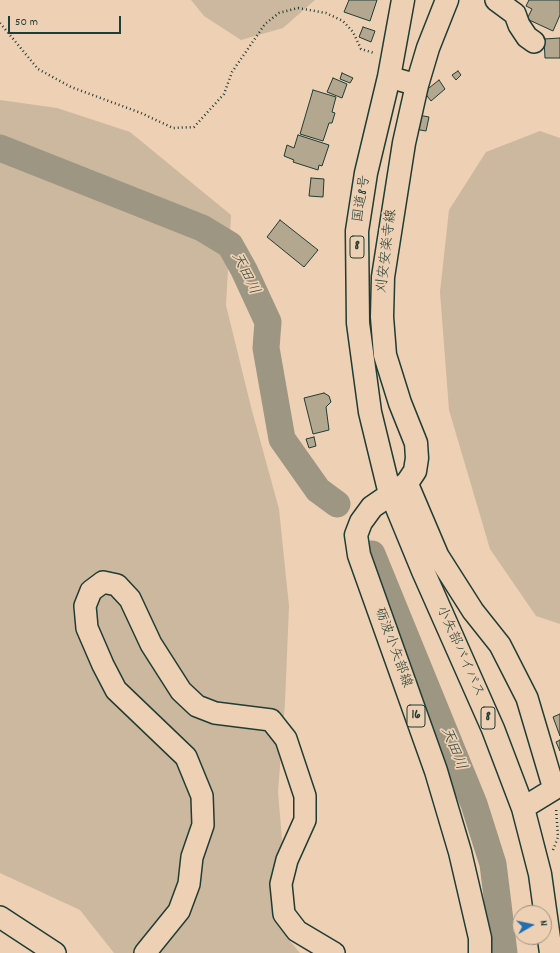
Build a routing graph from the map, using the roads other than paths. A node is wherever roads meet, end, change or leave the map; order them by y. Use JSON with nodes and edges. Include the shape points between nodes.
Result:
{"nodes":[{"id":1,"x":404,"y":0,"type":"edge"},
{"id":2,"x":447,"y":0,"type":"edge"},
{"id":3,"x":496,"y":0,"type":"edge"},
{"id":4,"x":534,"y":42,"type":"dead end"},
{"id":5,"x":390,"y":68,"type":"junction"},
{"id":6,"x":417,"y":85,"type":"junction"},
{"id":7,"x":399,"y":488,"type":"junction"},
{"id":8,"x":523,"y":808,"type":"junction"},
{"id":9,"x":0,"y":917,"type":"edge"},
{"id":10,"x":56,"y":953,"type":"edge"},
{"id":11,"x":145,"y":953,"type":"edge"},
{"id":12,"x":334,"y":953,"type":"edge"},
{"id":13,"x":480,"y":953,"type":"edge"},
{"id":14,"x":551,"y":953,"type":"edge"}],
"edges":[{"from":1,"to":5,"type":"main road","name":"国道8号","number":"8"},
{"from":2,"to":6,"type":"main road","name":"刈安安楽寺線"},
{"from":3,"to":4,"type":"street","via":[[515,14],[527,37]]},
{"from":5,"to":6,"type":"street"},
{"from":5,"to":7,"type":"main road","name":"国道8号","number":"8","via":[[366,173],[357,231],[356,276],[358,323],[370,412]]},
{"from":6,"to":7,"type":"main road","name":"刈安安楽寺線","via":[[404,143],[385,262],[382,317],[385,355],[416,443],[415,471]]},
{"from":7,"to":8,"type":"main road","name":"小矢部バイパス","number":"8","via":[[423,571],[493,728]]},
{"from":7,"to":8,"type":"street","via":[[473,611],[500,645],[527,698],[554,789]]},
{"from":7,"to":13,"type":"main road","name":"砺波小矢部線","number":"16","via":[[372,507],[361,522],[356,535],[359,555],[436,771],[460,852],[480,938]]},
{"from":8,"to":14,"type":"main road","name":"小矢部バイパス","number":"8","via":[[540,874]]},
{"from":9,"to":10,"type":"street"},
{"from":11,"to":12,"type":"street","via":[[179,911],[184,898],[189,884],[192,857],[203,825],[202,796],[186,757],[116,690],[104,665],[87,628],[86,606],[91,591],[103,582],[117,586],[130,599],[151,644],[181,691],[197,706],[215,713],[271,720],[286,739],[305,796],[305,820],[287,860],[280,884],[284,914],[297,931]]}]}
